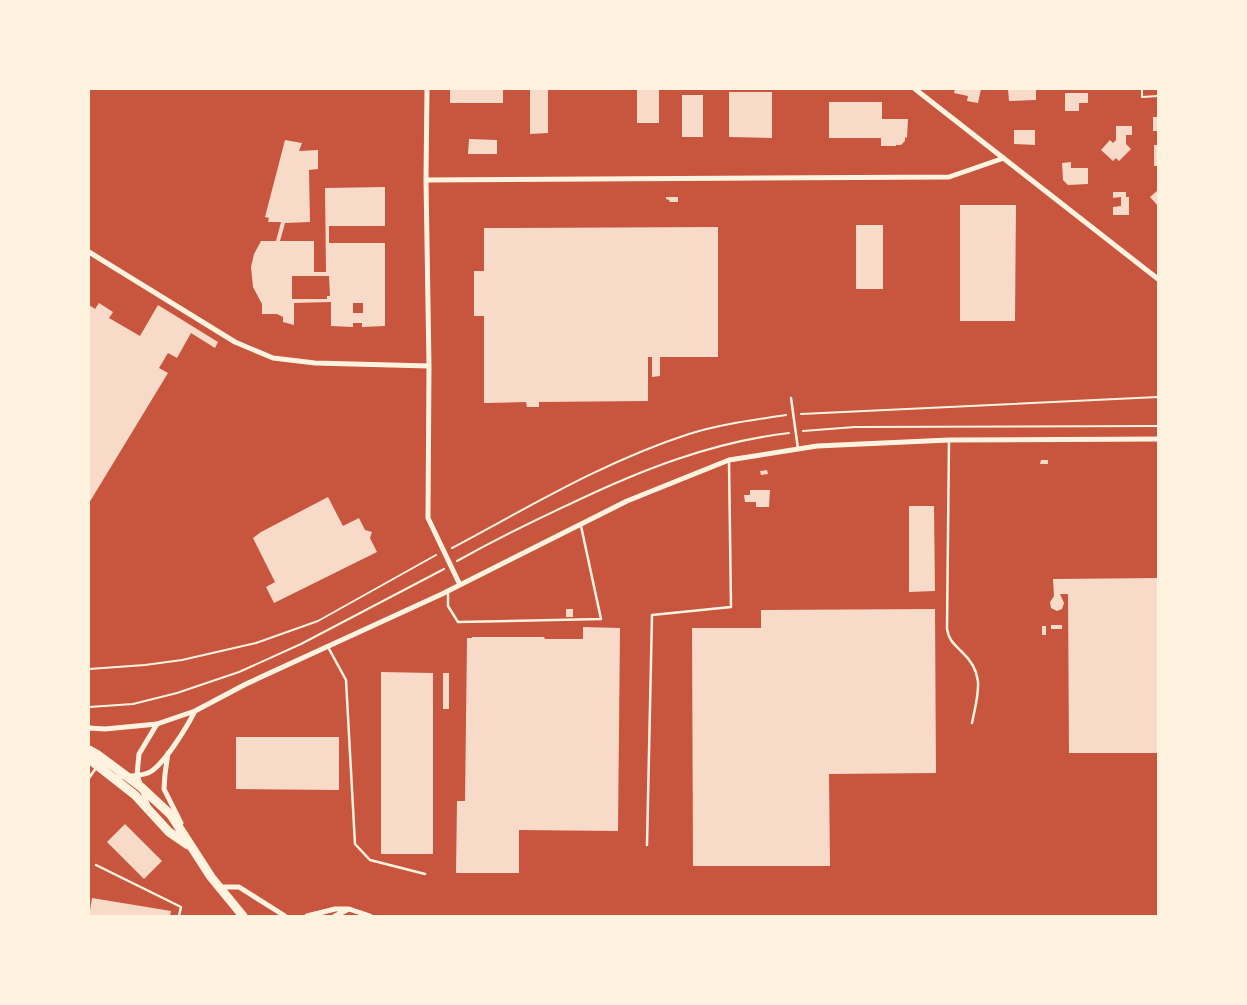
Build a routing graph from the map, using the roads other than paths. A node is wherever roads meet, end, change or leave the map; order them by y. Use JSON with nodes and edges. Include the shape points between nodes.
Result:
{"nodes":[{"id":1,"x":427,"y":89,"type":"edge"},
{"id":2,"x":915,"y":89,"type":"edge"},
{"id":3,"x":1004,"y":158,"type":"junction"},
{"id":4,"x":426,"y":180,"type":"junction"},
{"id":5,"x":89,"y":252,"type":"edge"},
{"id":6,"x":1158,"y":279,"type":"edge"},
{"id":7,"x":429,"y":366,"type":"junction"},
{"id":8,"x":791,"y":398,"type":"dead end"},
{"id":9,"x":949,"y":440,"type":"junction"},
{"id":10,"x":1158,"y":440,"type":"edge"},
{"id":11,"x":798,"y":449,"type":"junction"},
{"id":12,"x":729,"y":460,"type":"junction"},
{"id":13,"x":581,"y":524,"type":"junction"},
{"id":14,"x":460,"y":585,"type":"junction"},
{"id":15,"x":448,"y":591,"type":"junction"},
{"id":16,"x":327,"y":646,"type":"junction"},
{"id":17,"x":195,"y":711,"type":"junction"},
{"id":18,"x":972,"y":723,"type":"dead end"},
{"id":19,"x":157,"y":724,"type":"junction"},
{"id":20,"x":89,"y":728,"type":"edge"},
{"id":21,"x":89,"y":750,"type":"edge"},
{"id":22,"x":168,"y":753,"type":"junction"},
{"id":23,"x":89,"y":759,"type":"edge"},
{"id":24,"x":97,"y":767,"type":"junction"},
{"id":25,"x":132,"y":775,"type":"junction"},
{"id":26,"x":111,"y":777,"type":"junction"},
{"id":27,"x":89,"y":778,"type":"edge"},
{"id":28,"x":141,"y":787,"type":"junction"},
{"id":29,"x":150,"y":811,"type":"junction"},
{"id":30,"x":647,"y":844,"type":"dead end"},
{"id":31,"x":193,"y":848,"type":"junction"},
{"id":32,"x":96,"y":865,"type":"dead end"},
{"id":33,"x":425,"y":874,"type":"dead end"},
{"id":34,"x":219,"y":887,"type":"junction"},
{"id":35,"x":349,"y":909,"type":"junction"},
{"id":36,"x":179,"y":916,"type":"edge"},
{"id":37,"x":243,"y":916,"type":"edge"},
{"id":38,"x":285,"y":916,"type":"edge"},
{"id":39,"x":307,"y":916,"type":"edge"},
{"id":40,"x":335,"y":916,"type":"edge"},
{"id":41,"x":370,"y":916,"type":"edge"}],
"edges":[{"from":1,"to":4,"type":"street"},
{"from":2,"to":3,"type":"street"},
{"from":3,"to":4,"type":"street","via":[[949,176]]},
{"from":3,"to":6,"type":"street"},
{"from":4,"to":7,"type":"street"},
{"from":5,"to":7,"type":"street","via":[[235,342],[273,358],[315,363]]},
{"from":7,"to":14,"type":"street","via":[[428,518]]},
{"from":8,"to":11,"type":"lane"},
{"from":9,"to":10,"type":"street"},
{"from":9,"to":11,"type":"street"},
{"from":9,"to":18,"type":"lane","via":[[947,628],[948,638],[973,663],[978,675],[979,690]]},
{"from":11,"to":12,"type":"street"},
{"from":12,"to":13,"type":"street","via":[[627,501]]},
{"from":12,"to":30,"type":"lane","via":[[731,607],[652,614]]},
{"from":13,"to":14,"type":"street"},
{"from":13,"to":15,"type":"lane","via":[[601,619],[458,622],[448,606]]},
{"from":14,"to":15,"type":"street"},
{"from":15,"to":16,"type":"street"},
{"from":16,"to":17,"type":"street"},
{"from":16,"to":33,"type":"lane","via":[[346,680],[354,844],[370,860]]},
{"from":17,"to":19,"type":"street"},
{"from":17,"to":22,"type":"street"},
{"from":19,"to":20,"type":"street"},
{"from":19,"to":25,"type":"street","via":[[144,743]]},
{"from":21,"to":25,"type":"main road"},
{"from":22,"to":25,"type":"street","via":[[148,773]]},
{"from":22,"to":31,"type":"street","via":[[164,789]]},
{"from":23,"to":24,"type":"main road"},
{"from":24,"to":26,"type":"main road"},
{"from":24,"to":27,"type":"lane"},
{"from":25,"to":26,"type":"street"},
{"from":25,"to":28,"type":"main road"},
{"from":26,"to":29,"type":"main road"},
{"from":28,"to":29,"type":"street"},
{"from":28,"to":31,"type":"main road","via":[[171,815]]},
{"from":29,"to":31,"type":"main road","via":[[169,832]]},
{"from":31,"to":34,"type":"main road"},
{"from":32,"to":36,"type":"lane","via":[[181,907]]},
{"from":34,"to":37,"type":"main road"},
{"from":34,"to":38,"type":"street","via":[[239,887]]},
{"from":35,"to":39,"type":"street"},
{"from":35,"to":40,"type":"street"},
{"from":35,"to":41,"type":"street"}]}
